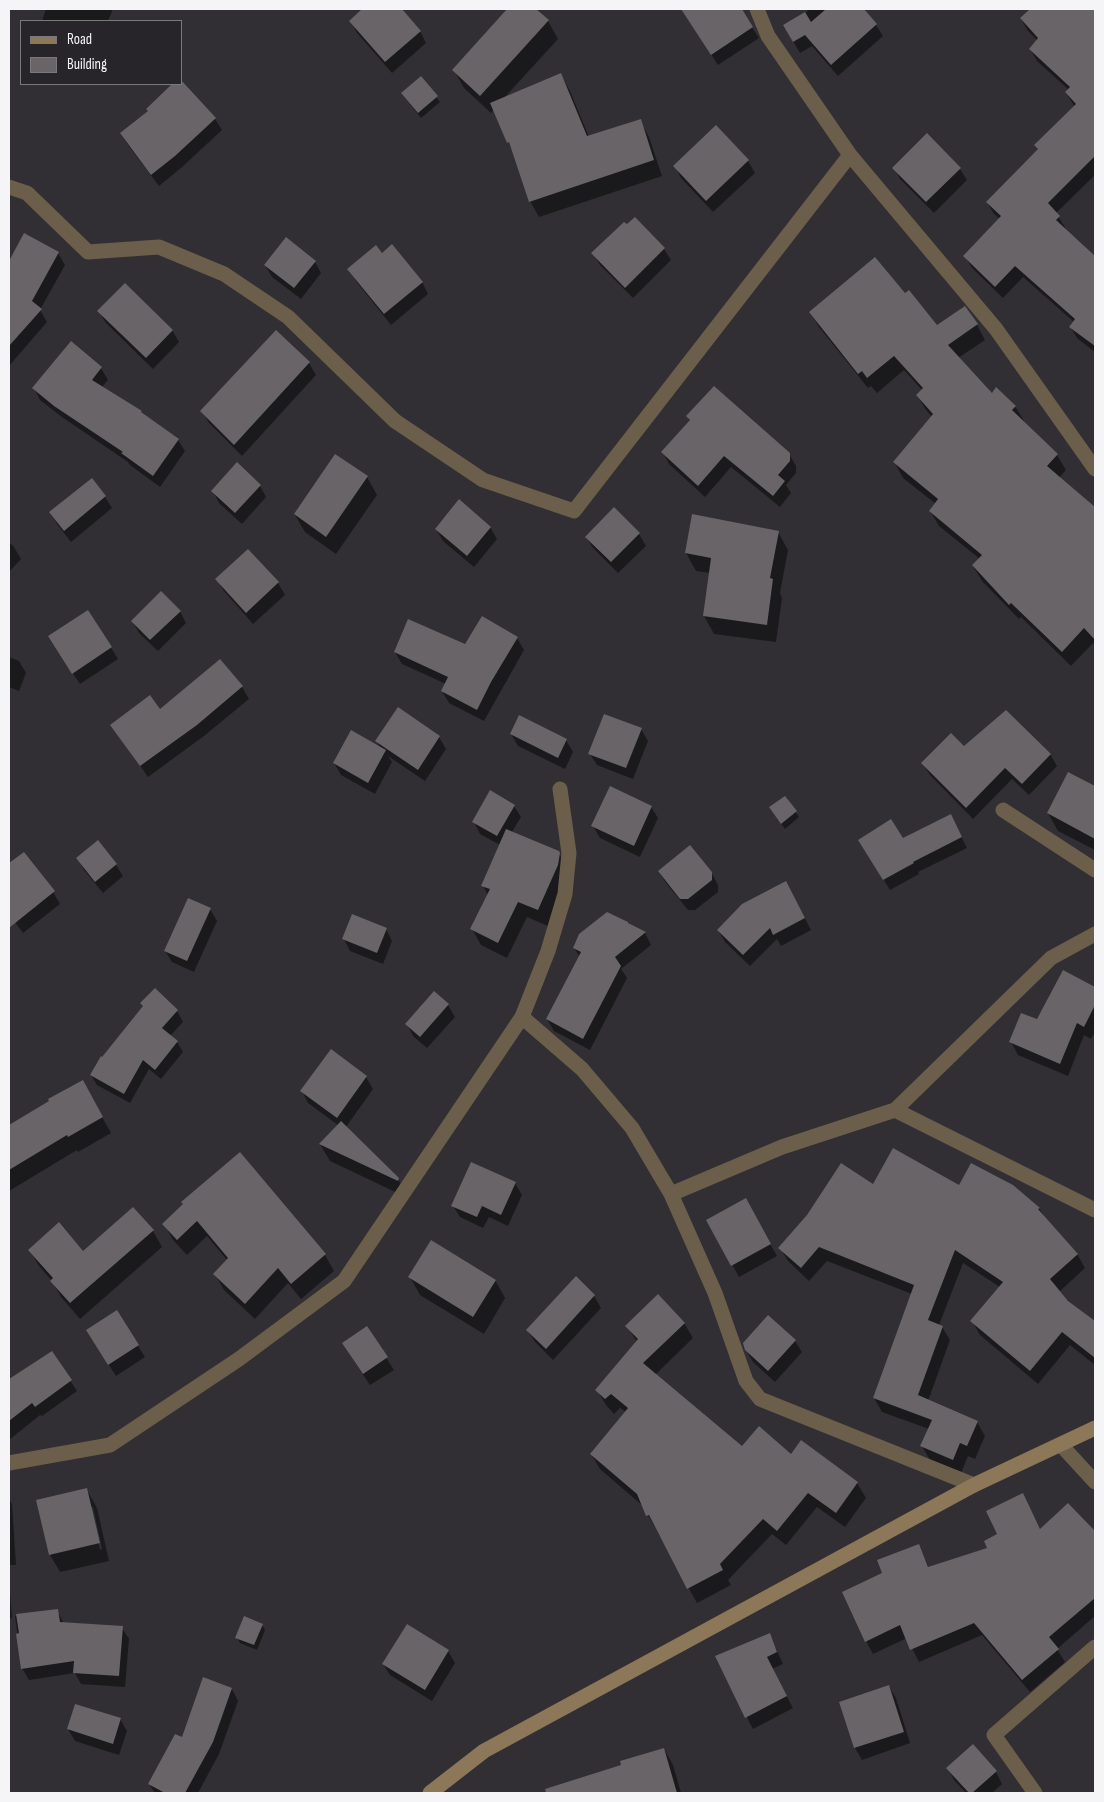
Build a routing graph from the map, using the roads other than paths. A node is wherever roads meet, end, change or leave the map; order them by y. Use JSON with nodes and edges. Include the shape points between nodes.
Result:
{"nodes":[{"id":1,"x":757,"y":9,"type":"edge"},
{"id":2,"x":850,"y":155,"type":"junction"},
{"id":3,"x":9,"y":187,"type":"edge"},
{"id":4,"x":1095,"y":469,"type":"edge"},
{"id":5,"x":560,"y":790,"type":"dead end"},
{"id":6,"x":1003,"y":810,"type":"dead end"},
{"id":7,"x":1095,"y":870,"type":"edge"},
{"id":8,"x":1095,"y":934,"type":"edge"},
{"id":9,"x":522,"y":1017,"type":"junction"},
{"id":10,"x":895,"y":1110,"type":"junction"},
{"id":11,"x":671,"y":1194,"type":"junction"},
{"id":12,"x":1095,"y":1210,"type":"edge"},
{"id":13,"x":1095,"y":1428,"type":"edge"},
{"id":14,"x":1060,"y":1445,"type":"junction"},
{"id":15,"x":9,"y":1463,"type":"edge"},
{"id":16,"x":1095,"y":1482,"type":"edge"},
{"id":17,"x":974,"y":1485,"type":"junction"},
{"id":18,"x":1095,"y":1647,"type":"edge"},
{"id":19,"x":430,"y":1793,"type":"edge"},
{"id":20,"x":1035,"y":1793,"type":"edge"}],
"edges":[{"from":1,"to":2,"type":"street","via":[[768,36]]},
{"from":2,"to":3,"type":"street","via":[[574,511],[482,480],[395,421],[288,317],[224,274],[159,247],[88,252],[27,193]]},
{"from":2,"to":4,"type":"street","via":[[996,328]]},
{"from":5,"to":9,"type":"street","via":[[569,853],[565,894],[548,951]]},
{"from":6,"to":7,"type":"street"},
{"from":8,"to":10,"type":"street","via":[[1051,958]]},
{"from":9,"to":11,"type":"street","via":[[582,1069],[632,1128]]},
{"from":9,"to":15,"type":"street","via":[[344,1281],[239,1359],[110,1445]]},
{"from":10,"to":11,"type":"street","via":[[782,1147]]},
{"from":10,"to":12,"type":"street"},
{"from":11,"to":17,"type":"street","via":[[714,1293],[746,1381],[760,1399]]},
{"from":13,"to":14,"type":"street"},
{"from":14,"to":16,"type":"street"},
{"from":14,"to":17,"type":"street"},
{"from":17,"to":19,"type":"street","via":[[484,1751]]},
{"from":18,"to":20,"type":"street","via":[[994,1735]]}]}
